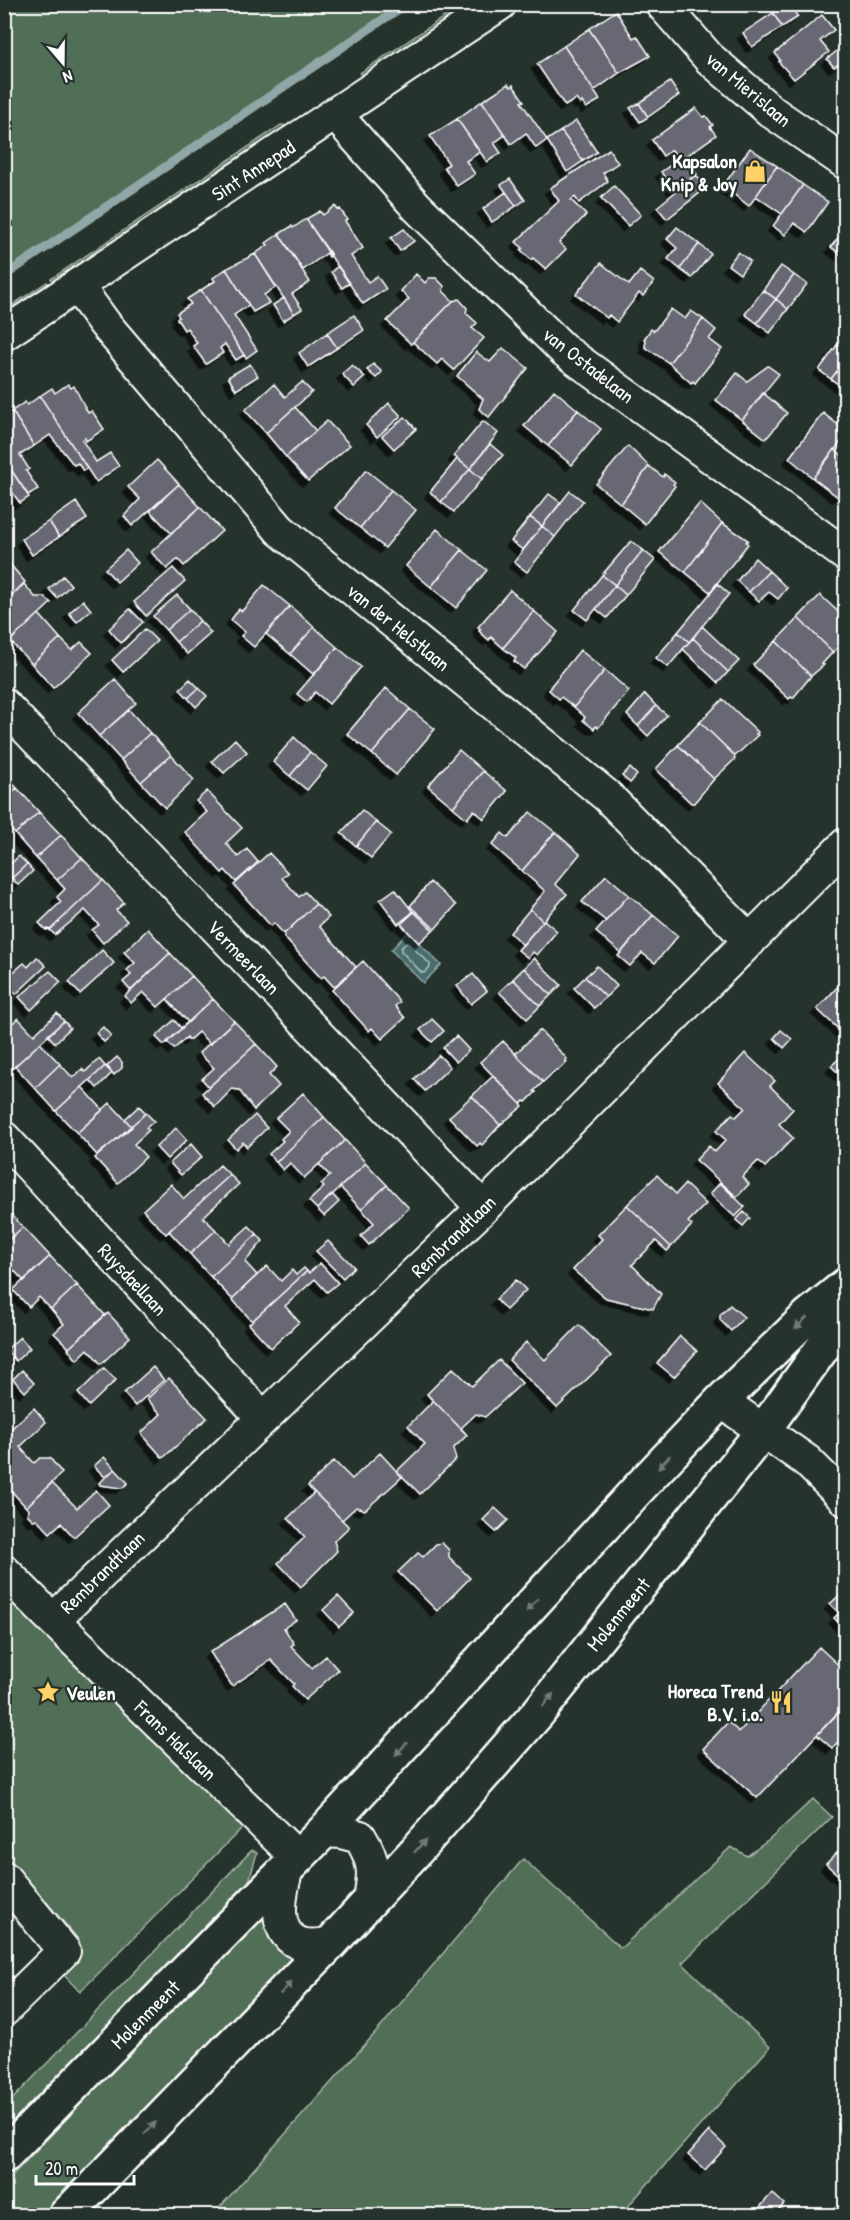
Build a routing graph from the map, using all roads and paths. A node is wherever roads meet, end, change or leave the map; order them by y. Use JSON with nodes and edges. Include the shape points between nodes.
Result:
{"nodes":[{"id":1,"x":500,"y":4,"type":"edge"},
{"id":2,"x":662,"y":4,"type":"edge"},
{"id":3,"x":336,"y":116,"type":"junction"},
{"id":4,"x":846,"y":164,"type":"edge"},
{"id":5,"x":77,"y":286,"type":"junction"},
{"id":6,"x":4,"y":334,"type":"edge"},
{"id":7,"x":846,"y":555,"type":"edge"},
{"id":8,"x":4,"y":705,"type":"edge"},
{"id":9,"x":846,"y":844,"type":"edge"},
{"id":10,"x":750,"y":941,"type":"junction"},
{"id":11,"x":4,"y":1138,"type":"edge"},
{"id":12,"x":483,"y":1208,"type":"junction"},
{"id":13,"x":846,"y":1285,"type":"edge"},
{"id":14,"x":846,"y":1311,"type":"edge"},
{"id":15,"x":721,"y":1401,"type":"junction"},
{"id":16,"x":263,"y":1418,"type":"junction"},
{"id":17,"x":763,"y":1431,"type":"junction"},
{"id":18,"x":846,"y":1500,"type":"edge"},
{"id":19,"x":4,"y":1570,"type":"edge"},
{"id":20,"x":52,"y":1620,"type":"junction"},
{"id":21,"x":324,"y":1832,"type":"junction"},
{"id":22,"x":292,"y":1864,"type":"junction"},
{"id":23,"x":4,"y":1878,"type":"edge"},
{"id":24,"x":370,"y":1900,"type":"junction"},
{"id":25,"x":330,"y":1944,"type":"junction"},
{"id":26,"x":4,"y":2010,"type":"edge"},
{"id":27,"x":4,"y":2156,"type":"edge"},
{"id":28,"x":65,"y":2216,"type":"edge"}],
"edges":[{"from":1,"to":3,"type":"street","name":"Sint Annepad"},
{"from":2,"to":4,"type":"street","name":"van Mierislaan","via":[[709,58],[772,112]]},
{"from":3,"to":5,"type":"street","name":"Sint Annepad"},
{"from":3,"to":7,"type":"street","name":"van Ostadelaan","via":[[417,207],[565,351]]},
{"from":5,"to":6,"type":"street","name":"Sint Annepad"},
{"from":5,"to":10,"type":"street","name":"van der Helstlaan","via":[[280,530],[607,796]]},
{"from":8,"to":12,"type":"street","name":"Vermeerlaan"},
{"from":9,"to":10,"type":"street","name":"Rembrandtlaan"},
{"from":10,"to":12,"type":"street","name":"Rembrandtlaan"},
{"from":11,"to":16,"type":"street","name":"Ruysdaellaan"},
{"from":12,"to":16,"type":"street","name":"Rembrandtlaan"},
{"from":13,"to":15,"type":"main road","name":"Molenmeent","one_way":true,"via":[[808,1316]]},
{"from":14,"to":17,"type":"main road","name":"Molenmeent"},
{"from":15,"to":17,"type":"street"},
{"from":15,"to":21,"type":"main road","name":"Molenmeent","one_way":true},
{"from":16,"to":20,"type":"street","name":"Rembrandtlaan"},
{"from":17,"to":18,"type":"street","via":[[807,1461]]},
{"from":24,"to":17,"type":"main road","name":"Molenmeent","one_way":true,"via":[[538,1713]]},
{"from":19,"to":20,"type":"street","name":"Frans Halslaan"},
{"from":20,"to":22,"type":"street","name":"Frans Halslaan"},
{"from":21,"to":22,"type":"main road","name":"Molenmeent"},
{"from":21,"to":24,"type":"street","via":[[360,1838],[370,1853],[374,1870]]},
{"from":22,"to":25,"type":"street","via":[[280,1894],[283,1928],[291,1938],[305,1945]]},
{"from":22,"to":27,"type":"main road","name":"Molenmeent"},
{"from":23,"to":26,"type":"street","via":[[64,1952]]},
{"from":24,"to":25,"type":"main road","name":"Molenmeent"},
{"from":28,"to":25,"type":"main road","name":"Molenmeent","one_way":true}]}
